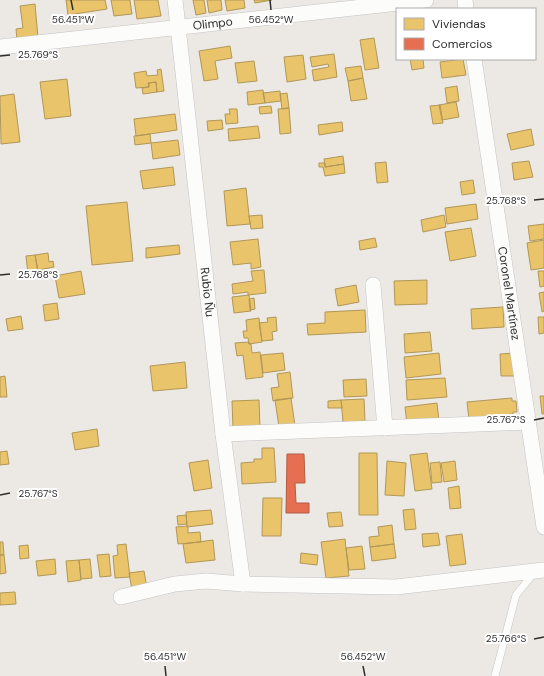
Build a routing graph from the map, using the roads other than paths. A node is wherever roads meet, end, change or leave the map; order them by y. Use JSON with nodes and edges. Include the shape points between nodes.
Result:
{"nodes":[{"id":1,"x":176,"y":0,"type":"edge"},
{"id":2,"x":426,"y":0,"type":"edge"},
{"id":3,"x":179,"y":27,"type":"junction"},
{"id":4,"x":0,"y":47,"type":"edge"},
{"id":5,"x":474,"y":60,"type":"edge"},
{"id":6,"x":373,"y":285,"type":"dead end"},
{"id":7,"x":529,"y":422,"type":"junction"},
{"id":8,"x":385,"y":428,"type":"junction"},
{"id":9,"x":223,"y":434,"type":"junction"},
{"id":10,"x":544,"y":527,"type":"edge"},
{"id":11,"x":540,"y":570,"type":"edge"},
{"id":12,"x":243,"y":584,"type":"junction"},
{"id":13,"x":120,"y":597,"type":"dead end"},
{"id":14,"x":495,"y":676,"type":"edge"}],
"edges":[{"from":1,"to":3,"type":"street","name":"Rubio Ñu"},
{"from":2,"to":3,"type":"street","name":"Olimpo"},
{"from":3,"to":4,"type":"street","name":"Olimpo"},
{"from":3,"to":9,"type":"street","name":"Rubio Ñu"},
{"from":5,"to":7,"type":"street","name":"Coronel Martínez"},
{"from":6,"to":8,"type":"street"},
{"from":7,"to":8,"type":"street"},
{"from":7,"to":10,"type":"street","name":"Coronel Martínez"},
{"from":8,"to":9,"type":"street"},
{"from":9,"to":12,"type":"street","name":"Rubio Ñu"},
{"from":11,"to":12,"type":"street","via":[[396,587]]},
{"from":11,"to":14,"type":"lane","via":[[516,595]]},
{"from":12,"to":13,"type":"street","via":[[206,581],[175,584]]}]}
